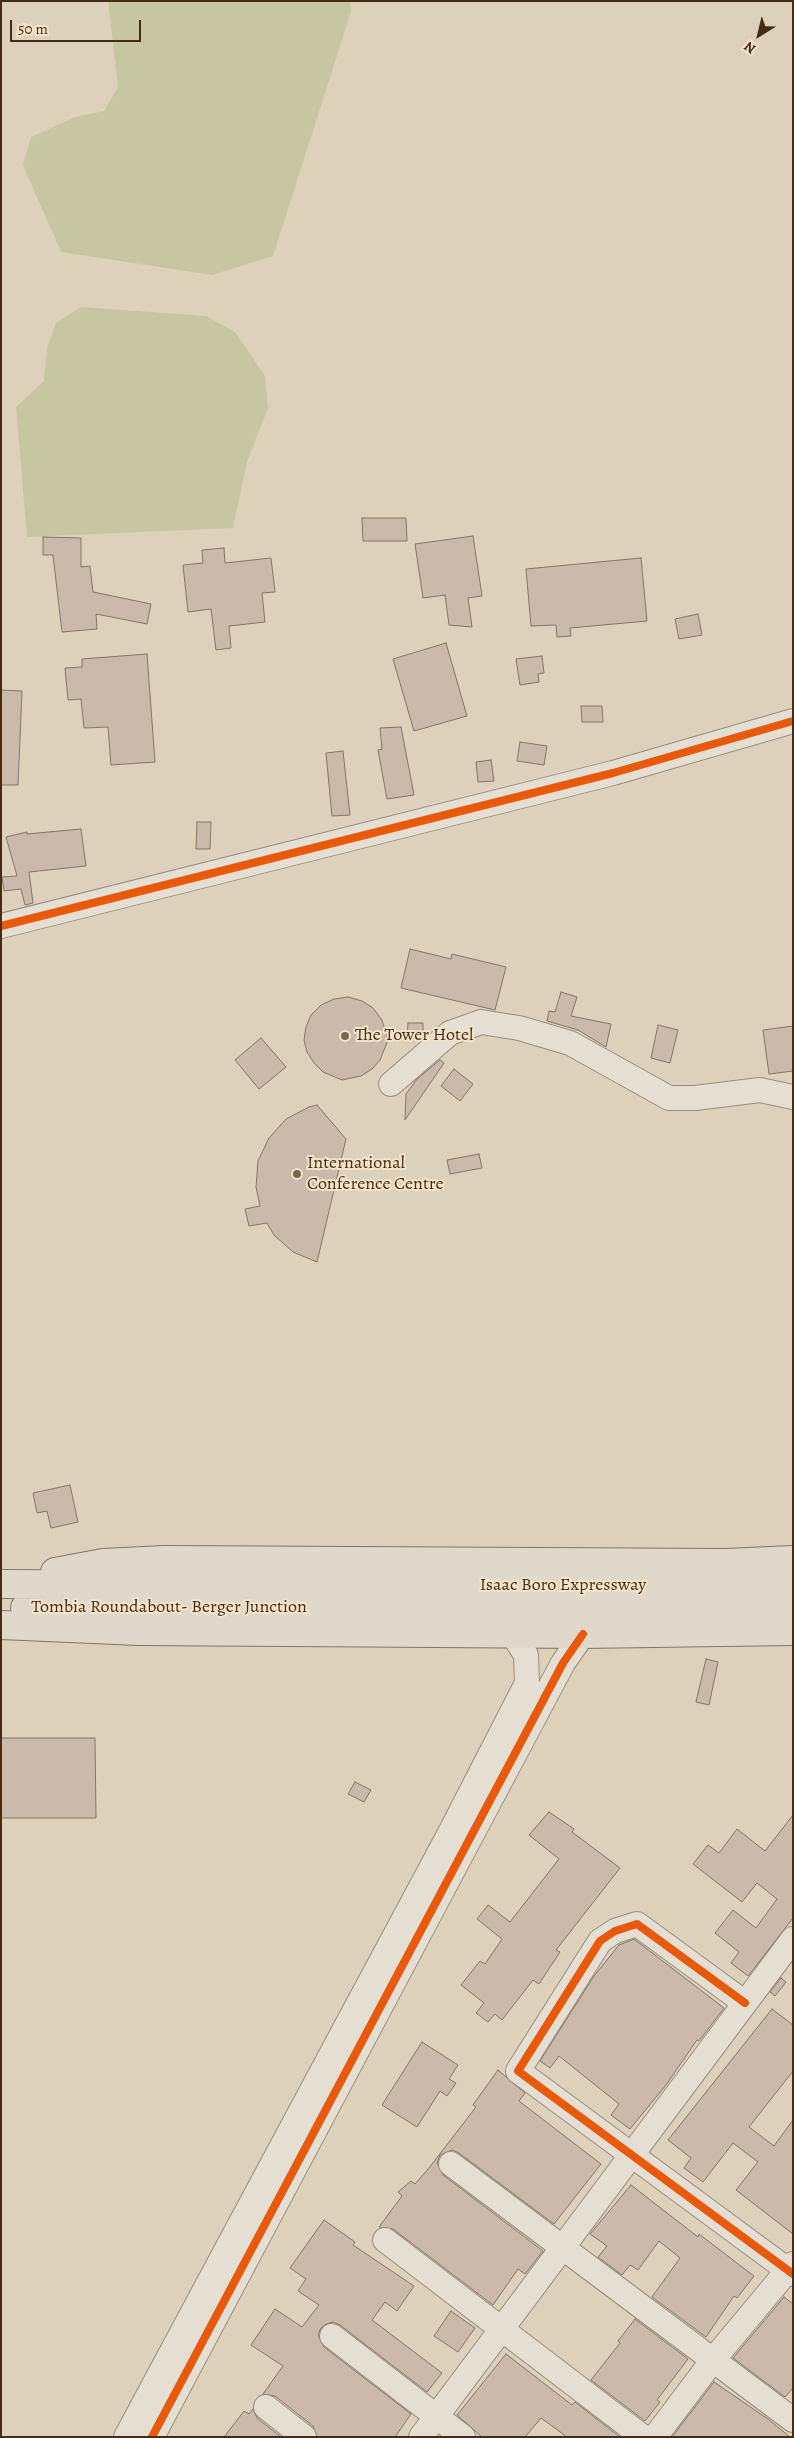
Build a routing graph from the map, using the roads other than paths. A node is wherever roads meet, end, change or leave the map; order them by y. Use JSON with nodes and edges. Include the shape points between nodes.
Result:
{"nodes":[{"id":1,"x":793,"y":721,"type":"edge"},
{"id":2,"x":1,"y":926,"type":"edge"},
{"id":3,"x":391,"y":1084,"type":"dead end"},
{"id":4,"x":793,"y":1097,"type":"edge"},
{"id":5,"x":788,"y":1559,"type":"edge"},
{"id":6,"x":793,"y":1588,"type":"edge"},
{"id":7,"x":3,"y":1592,"type":"edge"},
{"id":8,"x":335,"y":1596,"type":"junction"},
{"id":9,"x":793,"y":1610,"type":"edge"},
{"id":10,"x":1,"y":1625,"type":"edge"},
{"id":11,"x":748,"y":1631,"type":"junction"},
{"id":12,"x":793,"y":1631,"type":"edge"},
{"id":13,"x":511,"y":1632,"type":"junction"},
{"id":14,"x":583,"y":1634,"type":"junction"},
{"id":15,"x":793,"y":1644,"type":"edge"},
{"id":16,"x":793,"y":1938,"type":"edge"},
{"id":17,"x":745,"y":2003,"type":"junction"},
{"id":18,"x":632,"y":2155,"type":"junction"},
{"id":19,"x":452,"y":2164,"type":"dead end"},
{"id":20,"x":386,"y":2240,"type":"dead end"},
{"id":21,"x":563,"y":2247,"type":"junction"},
{"id":22,"x":791,"y":2269,"type":"edge"},
{"id":23,"x":502,"y":2330,"type":"junction"},
{"id":24,"x":332,"y":2336,"type":"dead end"},
{"id":25,"x":713,"y":2360,"type":"junction"},
{"id":26,"x":266,"y":2408,"type":"dead end"},
{"id":27,"x":436,"y":2416,"type":"junction"},
{"id":28,"x":793,"y":2420,"type":"edge"},
{"id":29,"x":126,"y":2437,"type":"edge"},
{"id":30,"x":152,"y":2437,"type":"edge"},
{"id":31,"x":304,"y":2437,"type":"edge"},
{"id":32,"x":421,"y":2437,"type":"edge"},
{"id":33,"x":463,"y":2437,"type":"edge"},
{"id":34,"x":643,"y":2437,"type":"edge"},
{"id":35,"x":655,"y":2437,"type":"edge"}],
"edges":[{"from":1,"to":2,"type":"street","via":[[613,773]]},
{"from":3,"to":4,"type":"street","via":[[450,1033],[481,1022],[519,1028],[570,1043],[669,1098],[760,1090]]},
{"from":5,"to":7,"type":"main road","via":[[164,1560],[70,1568]]},
{"from":6,"to":8,"type":"main road","name":"Isaac Boro Expressway"},
{"from":7,"to":8,"type":"main road","name":"Tombia Roundabout- Berger Junction"},
{"from":8,"to":9,"type":"main road","name":"Isaac Boro Expressway"},
{"from":10,"to":13,"type":"main road","via":[[139,1631]]},
{"from":11,"to":12,"type":"main road"},
{"from":11,"to":14,"type":"main road"},
{"from":11,"to":15,"type":"main road"},
{"from":13,"to":14,"type":"main road"},
{"from":13,"to":29,"type":"street","via":[[526,1655],[527,1683]]},
{"from":14,"to":30,"type":"street","via":[[558,1672]]},
{"from":16,"to":17,"type":"street"},
{"from":17,"to":18,"type":"street"},
{"from":17,"to":18,"type":"street","via":[[637,1924],[615,1931],[600,1941],[518,2071]]},
{"from":18,"to":21,"type":"street"},
{"from":18,"to":22,"type":"street"},
{"from":19,"to":21,"type":"street"},
{"from":20,"to":23,"type":"street"},
{"from":21,"to":23,"type":"street"},
{"from":21,"to":25,"type":"street"},
{"from":22,"to":25,"type":"street"},
{"from":23,"to":27,"type":"street"},
{"from":23,"to":34,"type":"street"},
{"from":24,"to":27,"type":"street"},
{"from":25,"to":28,"type":"street"},
{"from":25,"to":35,"type":"street"},
{"from":26,"to":31,"type":"street"},
{"from":27,"to":32,"type":"street"},
{"from":27,"to":33,"type":"street"}]}
